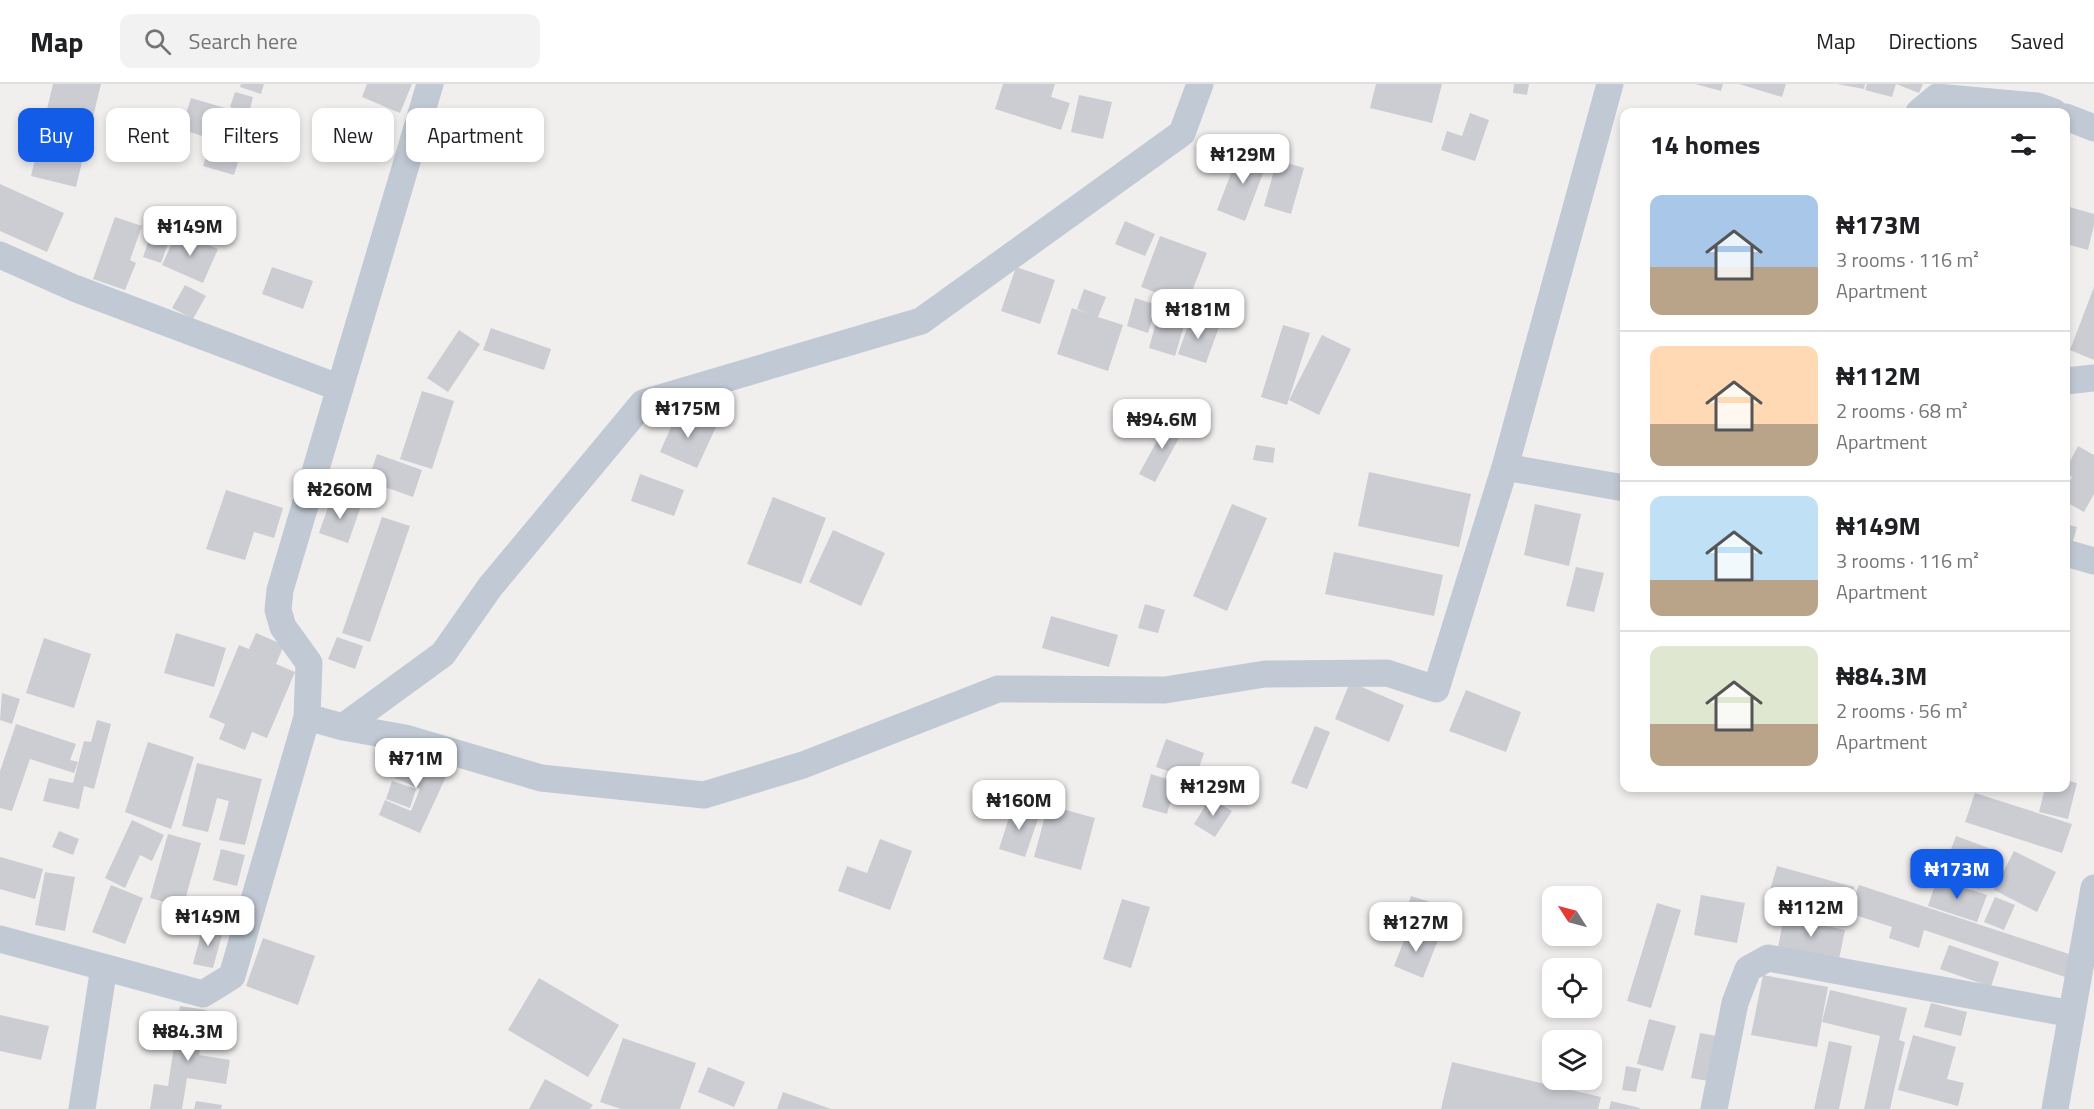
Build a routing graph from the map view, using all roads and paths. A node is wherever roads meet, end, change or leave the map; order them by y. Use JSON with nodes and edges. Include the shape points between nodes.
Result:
{"nodes":[{"id":1,"x":430,"y":84,"type":"edge"},
{"id":2,"x":1200,"y":84,"type":"edge"},
{"id":3,"x":1610,"y":84,"type":"edge"},
{"id":4,"x":2040,"y":101,"type":"edge"},
{"id":5,"x":1924,"y":108,"type":"edge"},
{"id":6,"x":2070,"y":119,"type":"edge"},
{"id":7,"x":2094,"y":128,"type":"edge"},
{"id":8,"x":0,"y":255,"type":"edge"},
{"id":9,"x":2094,"y":378,"type":"edge"},
{"id":10,"x":2070,"y":381,"type":"edge"},
{"id":11,"x":340,"y":388,"type":"junction"},
{"id":12,"x":1505,"y":467,"type":"junction"},
{"id":13,"x":1620,"y":487,"type":"edge"},
{"id":14,"x":2070,"y":554,"type":"edge"},
{"id":15,"x":2094,"y":561,"type":"edge"},
{"id":16,"x":307,"y":717,"type":"junction"},
{"id":17,"x":343,"y":728,"type":"junction"},
{"id":18,"x":2094,"y":888,"type":"edge"},
{"id":19,"x":0,"y":939,"type":"edge"},
{"id":20,"x":104,"y":967,"type":"junction"},
{"id":21,"x":2072,"y":1014,"type":"junction"},
{"id":22,"x":82,"y":1109,"type":"edge"},
{"id":23,"x":1714,"y":1109,"type":"edge"},
{"id":24,"x":2055,"y":1109,"type":"edge"}],
"edges":[{"from":1,"to":11,"type":"street"},
{"from":2,"to":17,"type":"street","via":[[1182,133],[921,321],[643,402],[490,587],[443,654]]},
{"from":3,"to":12,"type":"street"},
{"from":4,"to":5,"type":"street","via":[[1936,97]]},
{"from":6,"to":7,"type":"street"},
{"from":8,"to":11,"type":"street","via":[[74,288]]},
{"from":9,"to":10,"type":"street"},
{"from":11,"to":16,"type":"street","via":[[280,590],[283,627],[309,663]]},
{"from":12,"to":13,"type":"street"},
{"from":12,"to":17,"type":"street","via":[[1436,689],[1387,673],[1265,674],[1165,690],[998,689],[803,765],[704,795],[541,778],[405,738]]},
{"from":14,"to":15,"type":"street"},
{"from":16,"to":17,"type":"street"},
{"from":16,"to":20,"type":"street","via":[[232,976],[203,994]]},
{"from":18,"to":21,"type":"street"},
{"from":19,"to":20,"type":"street"},
{"from":20,"to":22,"type":"street"},
{"from":21,"to":23,"type":"street","via":[[1768,958],[1748,969],[1735,1003]]},
{"from":21,"to":24,"type":"street"}]}
